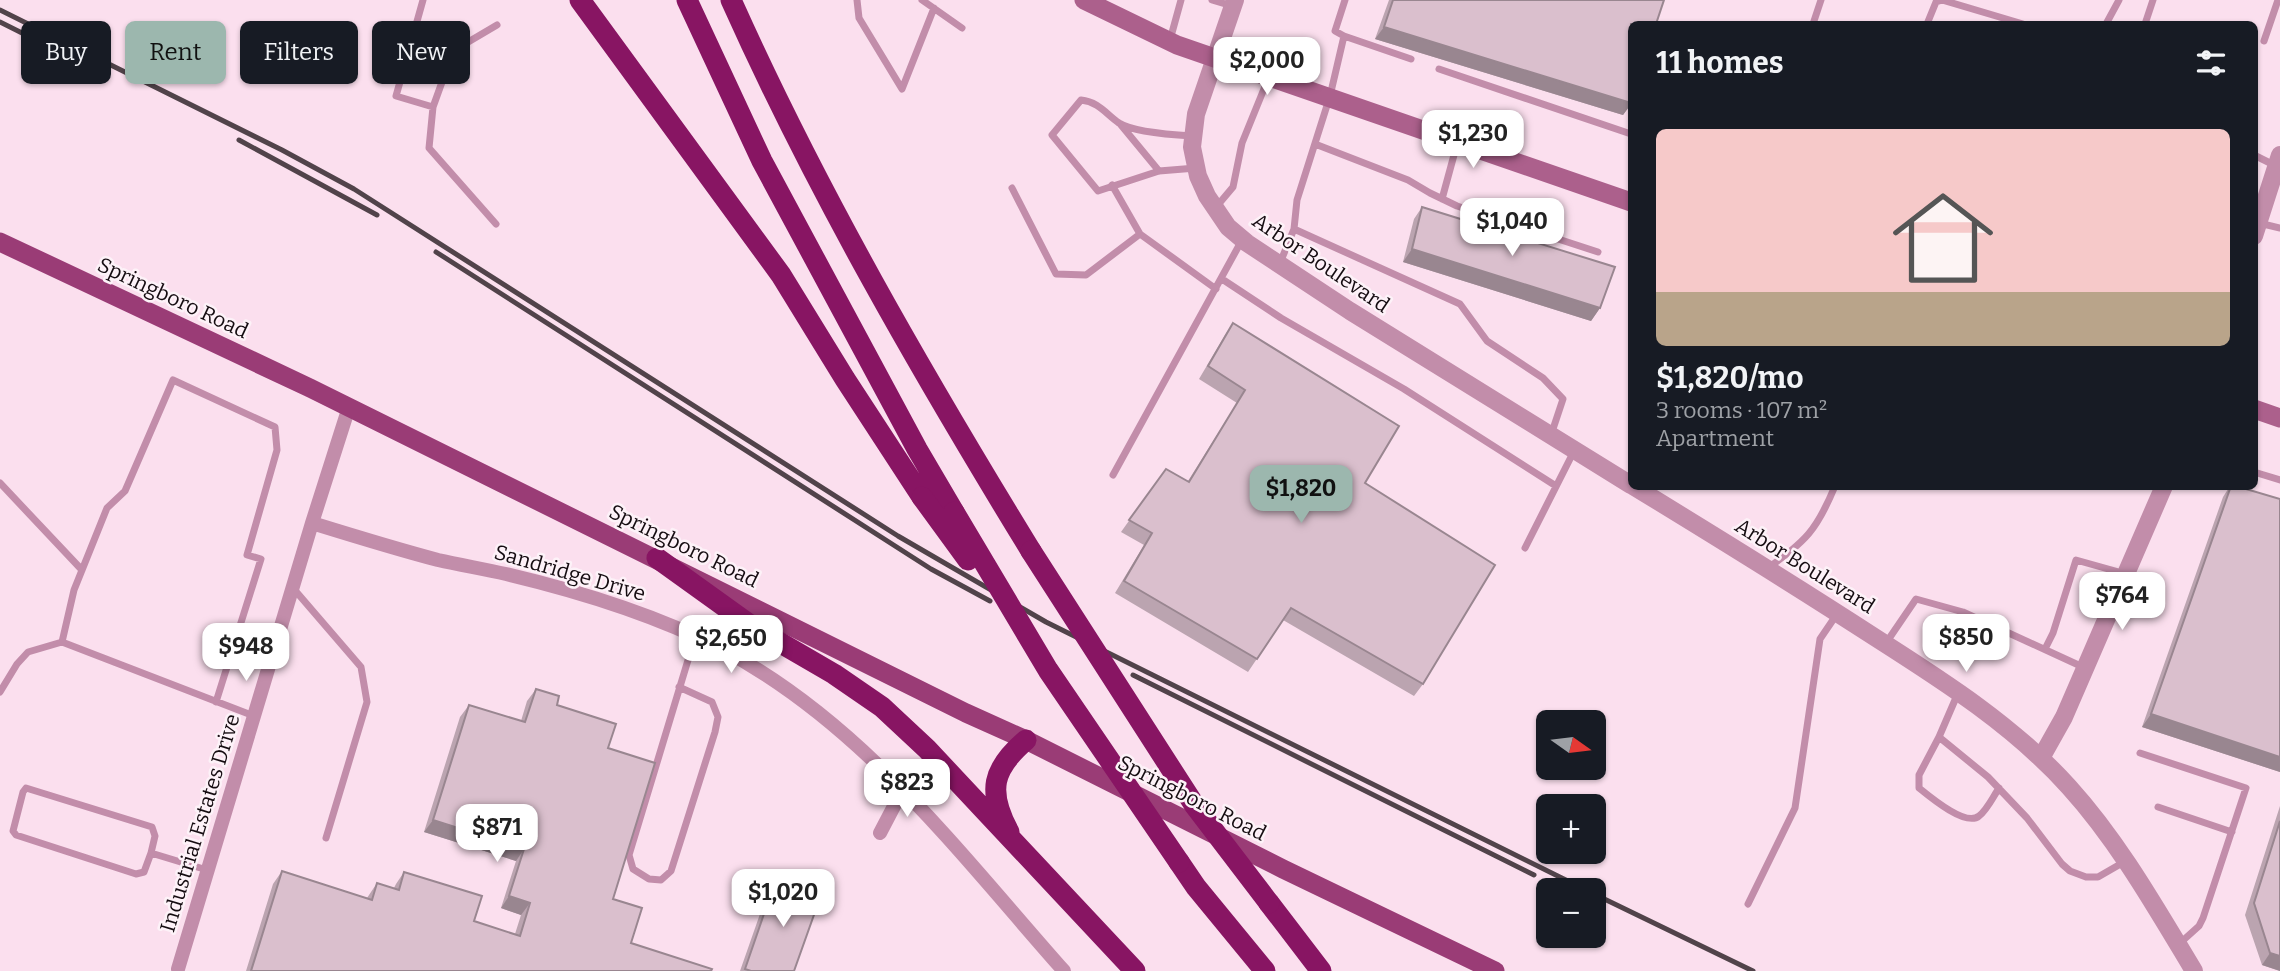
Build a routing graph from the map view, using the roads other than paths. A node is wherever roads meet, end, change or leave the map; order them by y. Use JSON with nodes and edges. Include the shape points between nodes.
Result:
{"nodes":[{"id":1,"x":423,"y":0,"type":"edge"},
{"id":2,"x":580,"y":0,"type":"edge"},
{"id":3,"x":687,"y":0,"type":"edge"},
{"id":4,"x":731,"y":0,"type":"edge"},
{"id":5,"x":857,"y":0,"type":"edge"},
{"id":6,"x":922,"y":0,"type":"edge"},
{"id":7,"x":1084,"y":0,"type":"edge"},
{"id":8,"x":1181,"y":0,"type":"edge"},
{"id":9,"x":1212,"y":0,"type":"edge"},
{"id":10,"x":1345,"y":0,"type":"edge"},
{"id":11,"x":1821,"y":0,"type":"edge"},
{"id":12,"x":1939,"y":0,"type":"edge"},
{"id":13,"x":2119,"y":0,"type":"edge"},
{"id":14,"x":2153,"y":0,"type":"edge"},
{"id":15,"x":2278,"y":0,"type":"edge"},
{"id":16,"x":1234,"y":3,"type":"edge"},
{"id":17,"x":934,"y":8,"type":"junction"},
{"id":18,"x":1814,"y":21,"type":"edge"},
{"id":19,"x":1928,"y":21,"type":"edge"},
{"id":20,"x":2012,"y":21,"type":"edge"},
{"id":21,"x":2108,"y":21,"type":"edge"},
{"id":22,"x":2146,"y":21,"type":"edge"},
{"id":23,"x":497,"y":24,"type":"dead end"},
{"id":24,"x":962,"y":28,"type":"dead end"},
{"id":25,"x":1344,"y":36,"type":"junction"},
{"id":26,"x":1169,"y":41,"type":"junction"},
{"id":27,"x":2264,"y":41,"type":"dead end"},
{"id":28,"x":1217,"y":58,"type":"junction"},
{"id":29,"x":1411,"y":59,"type":"dead end"},
{"id":30,"x":1439,"y":69,"type":"dead end"},
{"id":31,"x":1270,"y":76,"type":"junction"},
{"id":32,"x":1330,"y":96,"type":"junction"},
{"id":33,"x":433,"y":107,"type":"junction"},
{"id":34,"x":1121,"y":124,"type":"junction"},
{"id":35,"x":1628,"y":133,"type":"edge"},
{"id":36,"x":1192,"y":136,"type":"junction"},
{"id":37,"x":1458,"y":143,"type":"junction"},
{"id":38,"x":1315,"y":144,"type":"junction"},
{"id":39,"x":2258,"y":156,"type":"edge"},
{"id":40,"x":2278,"y":160,"type":"edge"},
{"id":41,"x":1196,"y":168,"type":"junction"},
{"id":42,"x":1159,"y":171,"type":"junction"},
{"id":43,"x":1112,"y":185,"type":"junction"},
{"id":44,"x":1012,"y":188,"type":"dead end"},
{"id":45,"x":1442,"y":199,"type":"junction"},
{"id":46,"x":1628,"y":201,"type":"edge"},
{"id":47,"x":1214,"y":209,"type":"junction"},
{"id":48,"x":2258,"y":223,"type":"edge"},
{"id":49,"x":496,"y":224,"type":"dead end"},
{"id":50,"x":2280,"y":228,"type":"edge"},
{"id":51,"x":1294,"y":229,"type":"junction"},
{"id":52,"x":2258,"y":229,"type":"edge"},
{"id":53,"x":1140,"y":234,"type":"junction"},
{"id":54,"x":1243,"y":240,"type":"junction"},
{"id":55,"x":0,"y":242,"type":"edge"},
{"id":56,"x":1598,"y":252,"type":"dead end"},
{"id":57,"x":1279,"y":264,"type":"junction"},
{"id":58,"x":1222,"y":279,"type":"junction"},
{"id":59,"x":1216,"y":289,"type":"junction"},
{"id":60,"x":349,"y":407,"type":"junction"},
{"id":61,"x":2258,"y":410,"type":"edge"},
{"id":62,"x":2280,"y":418,"type":"edge"},
{"id":63,"x":1551,"y":436,"type":"junction"},
{"id":64,"x":1574,"y":450,"type":"junction"},
{"id":65,"x":2258,"y":472,"type":"edge"},
{"id":66,"x":1113,"y":475,"type":"dead end"},
{"id":67,"x":2280,"y":480,"type":"edge"},
{"id":68,"x":0,"y":483,"type":"edge"},
{"id":69,"x":1628,"y":484,"type":"edge"},
{"id":70,"x":1556,"y":486,"type":"junction"},
{"id":71,"x":1639,"y":490,"type":"edge"},
{"id":72,"x":1833,"y":490,"type":"edge"},
{"id":73,"x":2162,"y":490,"type":"edge"},
{"id":74,"x":312,"y":523,"type":"junction"},
{"id":75,"x":1525,"y":548,"type":"dead end"},
{"id":76,"x":657,"y":558,"type":"junction"},
{"id":77,"x":1767,"y":569,"type":"junction"},
{"id":78,"x":82,"y":570,"type":"junction"},
{"id":79,"x":2126,"y":574,"type":"junction"},
{"id":80,"x":292,"y":587,"type":"junction"},
{"id":81,"x":1838,"y":613,"type":"junction"},
{"id":82,"x":695,"y":637,"type":"junction"},
{"id":83,"x":62,"y":642,"type":"junction"},
{"id":84,"x":1886,"y":644,"type":"junction"},
{"id":85,"x":2045,"y":649,"type":"junction"},
{"id":86,"x":2085,"y":667,"type":"junction"},
{"id":87,"x":1048,"y":670,"type":"junction"},
{"id":88,"x":679,"y":687,"type":"junction"},
{"id":89,"x":0,"y":692,"type":"edge"},
{"id":90,"x":1958,"y":692,"type":"junction"},
{"id":91,"x":216,"y":702,"type":"junction"},
{"id":92,"x":254,"y":716,"type":"junction"},
{"id":93,"x":1939,"y":737,"type":"junction"},
{"id":94,"x":1026,"y":740,"type":"junction"},
{"id":95,"x":2140,"y":753,"type":"dead end"},
{"id":96,"x":2041,"y":758,"type":"junction"},
{"id":97,"x":1999,"y":788,"type":"junction"},
{"id":98,"x":903,"y":789,"type":"junction"},
{"id":99,"x":2158,"y":807,"type":"dead end"},
{"id":100,"x":2232,"y":832,"type":"junction"},
{"id":101,"x":880,"y":833,"type":"dead end"},
{"id":102,"x":326,"y":838,"type":"dead end"},
{"id":103,"x":1019,"y":849,"type":"junction"},
{"id":104,"x":151,"y":853,"type":"junction"},
{"id":105,"x":2125,"y":862,"type":"junction"},
{"id":106,"x":208,"y":870,"type":"junction"},
{"id":107,"x":1748,"y":904,"type":"dead end"},
{"id":108,"x":2178,"y":945,"type":"junction"},
{"id":109,"x":178,"y":970,"type":"edge"},
{"id":110,"x":1064,"y":971,"type":"edge"},
{"id":111,"x":1135,"y":971,"type":"edge"},
{"id":112,"x":1265,"y":971,"type":"edge"},
{"id":113,"x":1321,"y":971,"type":"edge"},
{"id":114,"x":1494,"y":971,"type":"edge"},
{"id":115,"x":2194,"y":971,"type":"edge"}],
"edges":[{"from":1,"to":33,"type":"lane","via":[[396,96]]},
{"from":2,"to":87,"type":"highway","bridge":true,"via":[[781,275],[922,497]]},
{"from":3,"to":87,"type":"highway","bridge":true,"via":[[762,161],[917,449]]},
{"from":4,"to":113,"type":"highway","bridge":true,"via":[[773,94],[940,403],[1195,806]]},
{"from":5,"to":17,"type":"lane","via":[[859,18],[902,89]]},
{"from":6,"to":17,"type":"lane"},
{"from":7,"to":26,"type":"main road"},
{"from":8,"to":26,"type":"lane"},
{"from":9,"to":16,"type":"lane"},
{"from":10,"to":25,"type":"lane","via":[[1335,30]]},
{"from":11,"to":18,"type":"lane"},
{"from":12,"to":19,"type":"lane"},
{"from":12,"to":20,"type":"lane"},
{"from":13,"to":21,"type":"lane"},
{"from":14,"to":22,"type":"lane"},
{"from":15,"to":27,"type":"lane"},
{"from":16,"to":28,"type":"street","name":"Arbor Boulevard"},
{"from":17,"to":24,"type":"lane"},
{"from":23,"to":33,"type":"lane","via":[[458,48]]},
{"from":25,"to":29,"type":"lane"},
{"from":25,"to":32,"type":"lane"},
{"from":26,"to":28,"type":"main road"},
{"from":28,"to":31,"type":"main road"},
{"from":28,"to":36,"type":"street","name":"Arbor Boulevard"},
{"from":30,"to":35,"type":"lane"},
{"from":31,"to":32,"type":"main road"},
{"from":31,"to":47,"type":"lane","via":[[1242,143],[1233,187]]},
{"from":32,"to":37,"type":"main road"},
{"from":32,"to":38,"type":"lane"},
{"from":33,"to":49,"type":"lane","via":[[429,148]]},
{"from":34,"to":36,"type":"lane"},
{"from":34,"to":42,"type":"lane"},
{"from":34,"to":43,"type":"lane","via":[[1103,108],[1081,100],[1052,135],[1098,191]]},
{"from":36,"to":41,"type":"street","name":"Arbor Boulevard"},
{"from":37,"to":45,"type":"lane"},
{"from":37,"to":46,"type":"main road"},
{"from":38,"to":45,"type":"lane","via":[[1408,180]]},
{"from":38,"to":51,"type":"lane","via":[[1297,200]]},
{"from":39,"to":40,"type":"lane"},
{"from":40,"to":48,"type":"street"},
{"from":41,"to":42,"type":"lane"},
{"from":41,"to":47,"type":"street","name":"Arbor Boulevard"},
{"from":42,"to":43,"type":"lane"},
{"from":43,"to":53,"type":"lane"},
{"from":44,"to":53,"type":"lane","via":[[1056,274],[1086,275]]},
{"from":45,"to":56,"type":"lane"},
{"from":47,"to":54,"type":"street","name":"Arbor Boulevard"},
{"from":50,"to":52,"type":"lane"},
{"from":51,"to":57,"type":"lane"},
{"from":51,"to":63,"type":"lane","via":[[1460,304],[1487,341],[1543,378],[1563,400]]},
{"from":53,"to":59,"type":"lane"},
{"from":54,"to":57,"type":"street","name":"Arbor Boulevard"},
{"from":54,"to":58,"type":"lane"},
{"from":55,"to":60,"type":"main road","name":"Springboro Road"},
{"from":57,"to":63,"type":"street","name":"Arbor Boulevard"},
{"from":58,"to":59,"type":"lane"},
{"from":58,"to":70,"type":"lane"},
{"from":59,"to":66,"type":"lane"},
{"from":60,"to":74,"type":"street","name":"Industrial Estates Drive"},
{"from":60,"to":76,"type":"main road","name":"Springboro Road"},
{"from":61,"to":62,"type":"main road"},
{"from":63,"to":64,"type":"street","name":"Arbor Boulevard"},
{"from":64,"to":69,"type":"street","name":"Arbor Boulevard"},
{"from":64,"to":70,"type":"lane"},
{"from":65,"to":67,"type":"lane"},
{"from":68,"to":78,"type":"lane"},
{"from":70,"to":75,"type":"lane"},
{"from":71,"to":77,"type":"street","name":"Arbor Boulevard"},
{"from":72,"to":77,"type":"lane","via":[[1812,531]]},
{"from":73,"to":79,"type":"street"},
{"from":74,"to":80,"type":"street","name":"Industrial Estates Drive"},
{"from":74,"to":82,"type":"street","name":"Sandridge Drive","via":[[567,590]]},
{"from":76,"to":94,"type":"main road","name":"Springboro Road"},
{"from":76,"to":103,"type":"highway","via":[[753,627],[882,707]]},
{"from":77,"to":81,"type":"street","name":"Arbor Boulevard"},
{"from":78,"to":83,"type":"lane"},
{"from":78,"to":91,"type":"lane","via":[[107,508],[125,491],[173,380],[275,427],[277,450],[247,555],[261,559]]},
{"from":79,"to":85,"type":"lane","via":[[2076,561]]},
{"from":79,"to":86,"type":"street"},
{"from":80,"to":92,"type":"street","name":"Industrial Estates Drive"},
{"from":80,"to":102,"type":"lane","via":[[361,667],[367,702]]},
{"from":81,"to":84,"type":"street","name":"Arbor Boulevard"},
{"from":81,"to":107,"type":"lane","via":[[1819,639],[1795,808]]},
{"from":82,"to":88,"type":"lane"},
{"from":82,"to":98,"type":"street","name":"Sandridge Drive","via":[[796,695]]},
{"from":83,"to":89,"type":"lane","via":[[28,652]]},
{"from":83,"to":91,"type":"lane"},
{"from":84,"to":85,"type":"lane","via":[[1916,599],[1963,612]]},
{"from":84,"to":90,"type":"street","name":"Arbor Boulevard"},
{"from":85,"to":86,"type":"lane"},
{"from":86,"to":96,"type":"street"},
{"from":87,"to":112,"type":"highway","bridge":true,"via":[[1196,887]]},
{"from":88,"to":88,"type":"lane","via":[[629,855],[633,869],[649,879],[661,880],[671,871],[718,717],[712,702]]},
{"from":90,"to":93,"type":"lane"},
{"from":90,"to":96,"type":"street","name":"Arbor Boulevard"},
{"from":91,"to":92,"type":"lane"},
{"from":92,"to":106,"type":"street","name":"Industrial Estates Drive"},
{"from":93,"to":97,"type":"lane"},
{"from":93,"to":97,"type":"lane","via":[[1919,775],[1919,788],[1964,818],[1975,819]]},
{"from":94,"to":103,"type":"highway","via":[[1007,756],[996,787],[1000,814]]},
{"from":94,"to":114,"type":"main road","name":"Springboro Road"},
{"from":95,"to":100,"type":"lane","via":[[2245,786]]},
{"from":96,"to":105,"type":"street","name":"Arbor Boulevard","via":[[2070,788]]},
{"from":97,"to":105,"type":"lane","via":[[2070,871],[2098,877]]},
{"from":98,"to":101,"type":"street"},
{"from":98,"to":110,"type":"street","name":"Sandridge Drive"},
{"from":99,"to":100,"type":"lane"},
{"from":100,"to":108,"type":"lane","via":[[2203,918]]},
{"from":103,"to":111,"type":"highway"},
{"from":104,"to":104,"type":"lane","via":[[152,827],[26,788],[23,792],[13,831],[16,835],[136,874],[144,872]]},
{"from":104,"to":106,"type":"lane"},
{"from":105,"to":108,"type":"street","name":"Arbor Boulevard"},
{"from":106,"to":109,"type":"street","name":"Industrial Estates Drive"},
{"from":108,"to":115,"type":"street","name":"Arbor Boulevard"}]}
